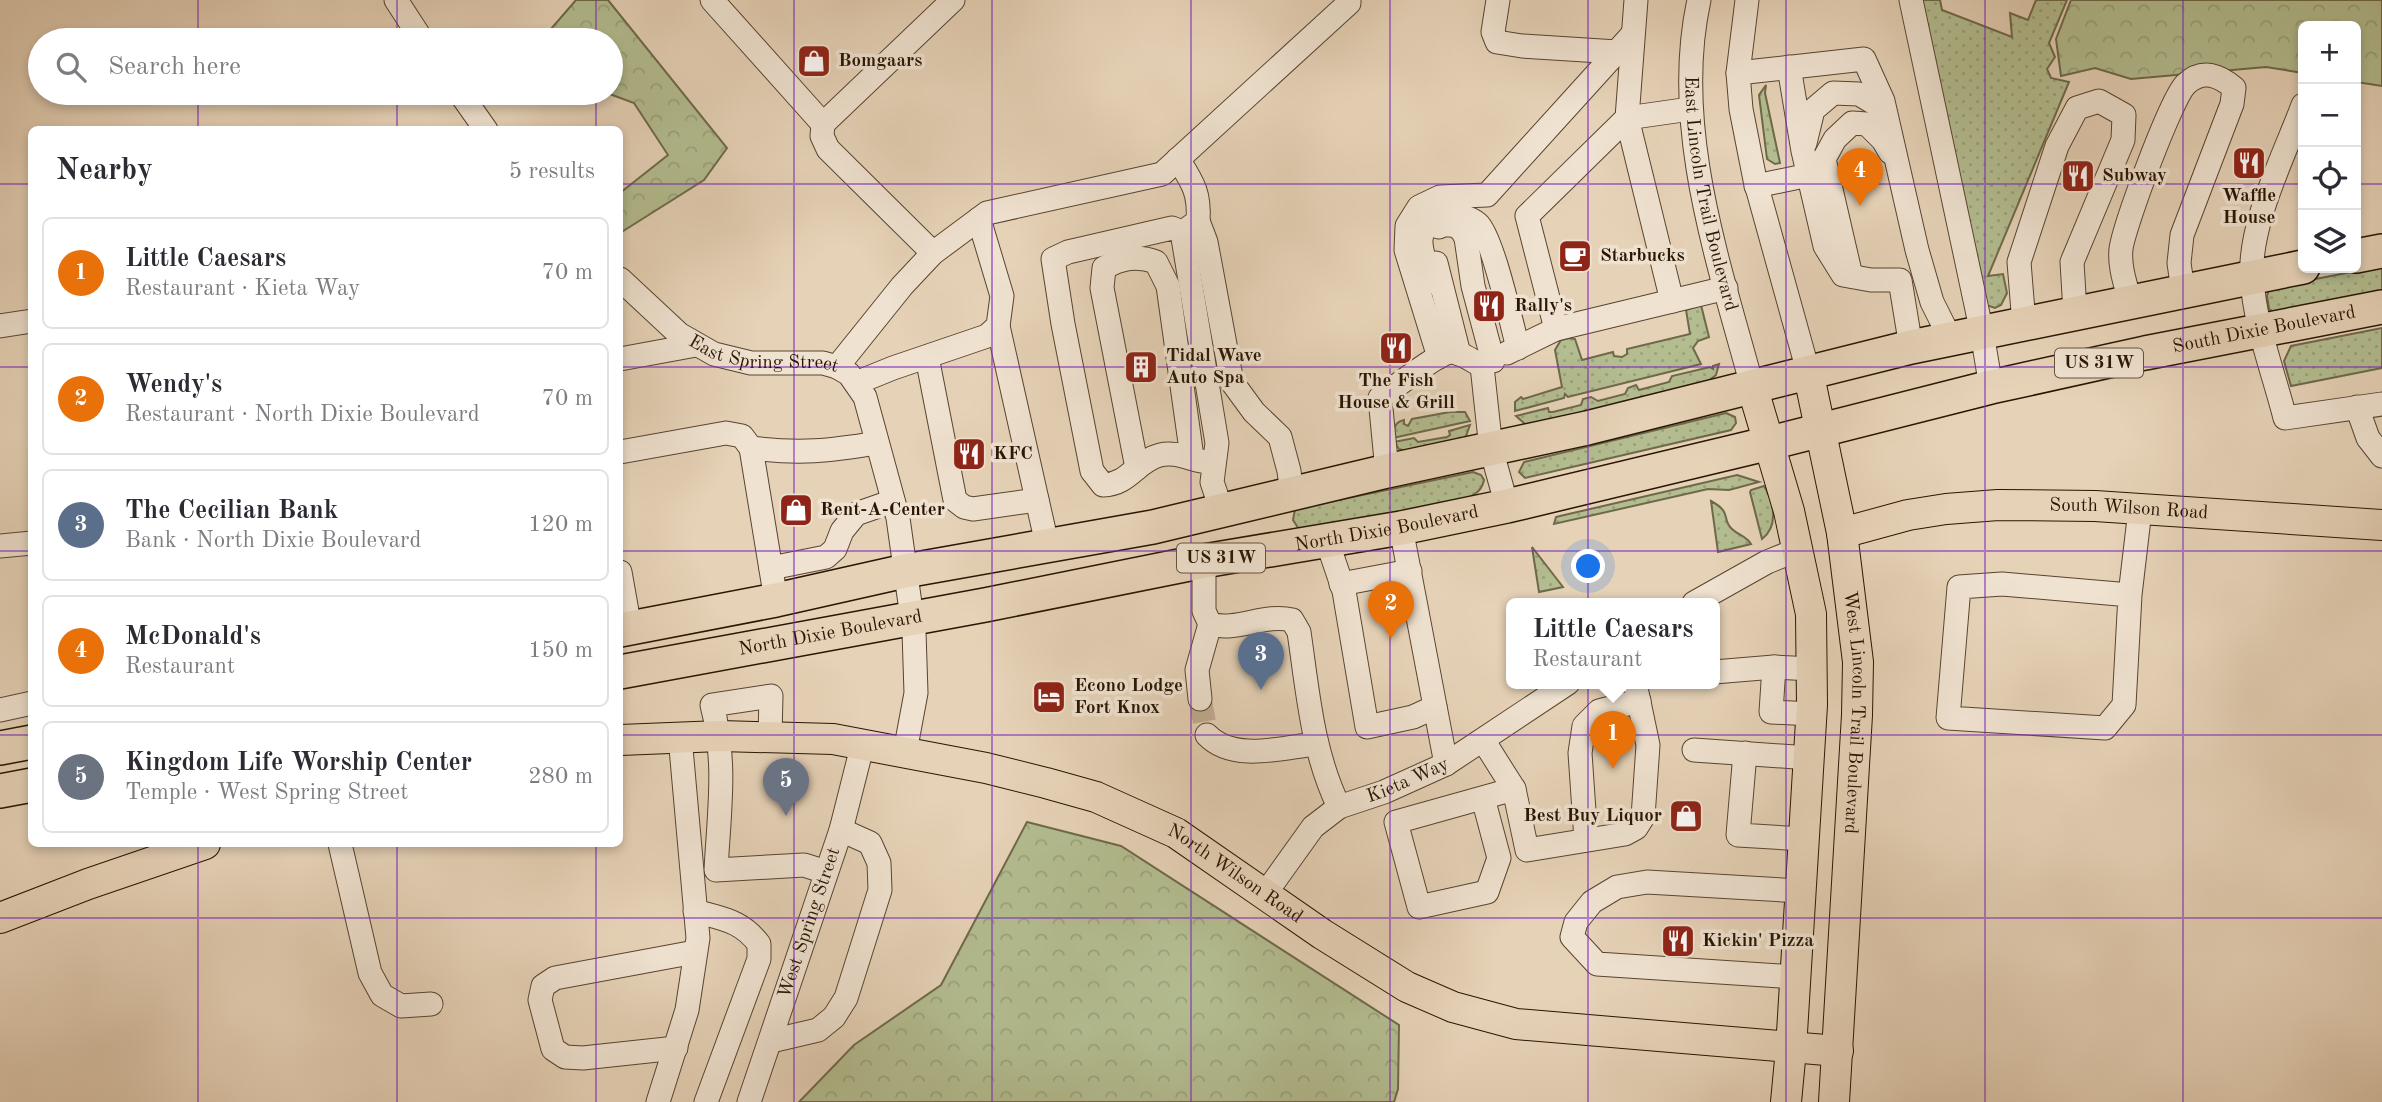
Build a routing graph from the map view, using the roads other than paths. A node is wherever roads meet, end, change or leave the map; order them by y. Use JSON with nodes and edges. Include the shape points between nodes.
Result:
{"nodes":[{"id":1,"x":396,"y":0,"type":"edge"},
{"id":2,"x":712,"y":0,"type":"edge"},
{"id":3,"x":953,"y":0,"type":"edge"},
{"id":4,"x":1349,"y":0,"type":"edge"},
{"id":5,"x":1498,"y":0,"type":"edge"},
{"id":6,"x":1636,"y":0,"type":"edge"},
{"id":7,"x":1699,"y":0,"type":"edge"},
{"id":8,"x":1747,"y":0,"type":"edge"},
{"id":9,"x":1911,"y":0,"type":"edge"},
{"id":10,"x":414,"y":28,"type":"edge"},
{"id":11,"x":1624,"y":43,"type":"junction"},
{"id":12,"x":1789,"y":67,"type":"junction"},
{"id":13,"x":1738,"y":73,"type":"junction"},
{"id":14,"x":468,"y":105,"type":"edge"},
{"id":15,"x":1690,"y":109,"type":"junction"},
{"id":16,"x":1884,"y":109,"type":"junction"},
{"id":17,"x":1626,"y":118,"type":"junction"},
{"id":18,"x":2298,"y":118,"type":"edge"},
{"id":19,"x":824,"y":124,"type":"junction"},
{"id":20,"x":483,"y":126,"type":"edge"},
{"id":21,"x":1178,"y":159,"type":"junction"},
{"id":22,"x":1810,"y":162,"type":"junction"},
{"id":23,"x":1898,"y":167,"type":"junction"},
{"id":24,"x":1755,"y":180,"type":"junction"},
{"id":25,"x":978,"y":219,"type":"junction"},
{"id":26,"x":1190,"y":227,"type":"junction"},
{"id":27,"x":2382,"y":251,"type":"edge"},
{"id":28,"x":933,"y":253,"type":"junction"},
{"id":29,"x":2361,"y":255,"type":"edge"},
{"id":30,"x":2298,"y":268,"type":"edge"},
{"id":31,"x":1925,"y":276,"type":"junction"},
{"id":32,"x":2251,"y":277,"type":"junction"},
{"id":33,"x":1900,"y":281,"type":"junction"},
{"id":34,"x":623,"y":282,"type":"edge"},
{"id":35,"x":1726,"y":288,"type":"junction"},
{"id":36,"x":2183,"y":291,"type":"junction"},
{"id":37,"x":1672,"y":301,"type":"junction"},
{"id":38,"x":2130,"y":302,"type":"junction"},
{"id":39,"x":2382,"y":307,"type":"edge"},
{"id":40,"x":2076,"y":312,"type":"junction"},
{"id":41,"x":28,"y":322,"type":"edge"},
{"id":42,"x":2024,"y":324,"type":"junction"},
{"id":43,"x":0,"y":326,"type":"edge"},
{"id":44,"x":998,"y":326,"type":"junction"},
{"id":45,"x":1556,"y":329,"type":"junction"},
{"id":46,"x":2261,"y":331,"type":"junction"},
{"id":47,"x":1967,"y":337,"type":"junction"},
{"id":48,"x":696,"y":345,"type":"junction"},
{"id":49,"x":1911,"y":347,"type":"junction"},
{"id":50,"x":1518,"y":348,"type":"junction"},
{"id":51,"x":1449,"y":355,"type":"junction"},
{"id":52,"x":927,"y":357,"type":"junction"},
{"id":53,"x":623,"y":358,"type":"edge"},
{"id":54,"x":1487,"y":363,"type":"junction"},
{"id":55,"x":837,"y":367,"type":"junction"},
{"id":56,"x":1808,"y":371,"type":"junction"},
{"id":57,"x":856,"y":383,"type":"junction"},
{"id":58,"x":1752,"y":386,"type":"junction"},
{"id":59,"x":1991,"y":387,"type":"junction"},
{"id":60,"x":2382,"y":404,"type":"edge"},
{"id":61,"x":2357,"y":407,"type":"junction"},
{"id":62,"x":1819,"y":430,"type":"junction"},
{"id":63,"x":877,"y":443,"type":"junction"},
{"id":64,"x":1770,"y":443,"type":"junction"},
{"id":65,"x":751,"y":448,"type":"junction"},
{"id":66,"x":1491,"y":449,"type":"junction"},
{"id":67,"x":623,"y":451,"type":"edge"},
{"id":68,"x":2382,"y":456,"type":"edge"},
{"id":69,"x":1203,"y":459,"type":"junction"},
{"id":70,"x":1137,"y":468,"type":"junction"},
{"id":71,"x":1387,"y":471,"type":"junction"},
{"id":72,"x":1293,"y":495,"type":"junction"},
{"id":73,"x":1037,"y":500,"type":"junction"},
{"id":74,"x":893,"y":501,"type":"junction"},
{"id":75,"x":1507,"y":506,"type":"junction"},
{"id":76,"x":2140,"y":510,"type":"junction"},
{"id":77,"x":1222,"y":512,"type":"junction"},
{"id":78,"x":2382,"y":525,"type":"edge"},
{"id":79,"x":1401,"y":528,"type":"junction"},
{"id":80,"x":1842,"y":533,"type":"junction"},
{"id":81,"x":1326,"y":541,"type":"junction"},
{"id":82,"x":28,"y":543,"type":"edge"},
{"id":83,"x":1047,"y":544,"type":"junction"},
{"id":84,"x":0,"y":546,"type":"edge"},
{"id":85,"x":1797,"y":550,"type":"junction"},
{"id":86,"x":1204,"y":561,"type":"junction"},
{"id":87,"x":771,"y":568,"type":"junction"},
{"id":88,"x":905,"y":571,"type":"junction"},
{"id":89,"x":1410,"y":571,"type":"junction"},
{"id":90,"x":1341,"y":584,"type":"junction"},
{"id":91,"x":2130,"y":594,"type":"junction"},
{"id":92,"x":1703,"y":598,"type":"edge"},
{"id":93,"x":776,"y":600,"type":"junction"},
{"id":94,"x":623,"y":607,"type":"edge"},
{"id":95,"x":911,"y":618,"type":"junction"},
{"id":96,"x":1210,"y":624,"type":"junction"},
{"id":97,"x":625,"y":629,"type":"edge"},
{"id":98,"x":1774,"y":667,"type":"junction"},
{"id":99,"x":1812,"y":669,"type":"junction"},
{"id":100,"x":623,"y":671,"type":"edge"},
{"id":101,"x":1720,"y":672,"type":"edge"},
{"id":102,"x":1559,"y":689,"type":"edge"},
{"id":103,"x":1637,"y":692,"type":"edge"},
{"id":104,"x":1200,"y":699,"type":"tunnel mouth"},
{"id":105,"x":28,"y":704,"type":"edge"},
{"id":106,"x":1435,"y":707,"type":"junction"},
{"id":107,"x":0,"y":710,"type":"edge"},
{"id":108,"x":1812,"y":714,"type":"junction"},
{"id":109,"x":1207,"y":735,"type":"dead end"},
{"id":110,"x":720,"y":736,"type":"junction"},
{"id":111,"x":770,"y":736,"type":"junction"},
{"id":112,"x":680,"y":737,"type":"junction"},
{"id":113,"x":623,"y":740,"type":"edge"},
{"id":114,"x":1483,"y":740,"type":"junction"},
{"id":115,"x":28,"y":743,"type":"edge"},
{"id":116,"x":863,"y":743,"type":"junction"},
{"id":117,"x":1315,"y":744,"type":"junction"},
{"id":118,"x":0,"y":748,"type":"edge"},
{"id":119,"x":1694,"y":750,"type":"dead end"},
{"id":120,"x":905,"y":752,"type":"junction"},
{"id":121,"x":1745,"y":753,"type":"junction"},
{"id":122,"x":1809,"y":758,"type":"junction"},
{"id":123,"x":1446,"y":764,"type":"junction"},
{"id":124,"x":28,"y":786,"type":"edge"},
{"id":125,"x":1514,"y":789,"type":"junction"},
{"id":126,"x":0,"y":791,"type":"edge"},
{"id":127,"x":1384,"y":792,"type":"junction"},
{"id":128,"x":1483,"y":798,"type":"junction"},
{"id":129,"x":1339,"y":807,"type":"junction"},
{"id":130,"x":1396,"y":822,"type":"junction"},
{"id":131,"x":841,"y":830,"type":"junction"},
{"id":132,"x":1804,"y":839,"type":"junction"},
{"id":133,"x":1586,"y":840,"type":"junction"},
{"id":134,"x":196,"y":847,"type":"edge"},
{"id":135,"x":341,"y":847,"type":"edge"},
{"id":136,"x":826,"y":872,"type":"junction"},
{"id":137,"x":1801,"y":891,"type":"junction"},
{"id":138,"x":1265,"y":894,"type":"junction"},
{"id":139,"x":695,"y":911,"type":"junction"},
{"id":140,"x":0,"y":918,"type":"edge"},
{"id":141,"x":695,"y":953,"type":"junction"},
{"id":142,"x":1795,"y":977,"type":"junction"},
{"id":143,"x":431,"y":1004,"type":"dead end"},
{"id":144,"x":771,"y":1041,"type":"junction"},
{"id":145,"x":676,"y":1048,"type":"junction"},
{"id":146,"x":1791,"y":1049,"type":"junction"},
{"id":147,"x":1838,"y":1051,"type":"junction"},
{"id":148,"x":658,"y":1102,"type":"edge"},
{"id":149,"x":706,"y":1102,"type":"edge"},
{"id":150,"x":749,"y":1102,"type":"edge"},
{"id":151,"x":1786,"y":1102,"type":"edge"},
{"id":152,"x":1834,"y":1102,"type":"edge"}],
"edges":[{"from":1,"to":10,"type":"street"},
{"from":2,"to":19,"type":"street"},
{"from":3,"to":19,"type":"street"},
{"from":4,"to":21,"type":"street"},
{"from":5,"to":11,"type":"street","via":[[1493,32],[1497,42],[1514,46]]},
{"from":6,"to":11,"type":"street"},
{"from":7,"to":15,"type":"street","name":"East Lincoln Trail Boulevard","via":[[1691,49]]},
{"from":8,"to":13,"type":"street"},
{"from":9,"to":47,"type":"street"},
{"from":11,"to":17,"type":"street"},
{"from":11,"to":51,"type":"street","via":[[1487,195],[1440,197],[1419,207],[1407,226],[1406,250]]},
{"from":12,"to":13,"type":"street"},
{"from":12,"to":16,"type":"street","via":[[1864,59]]},
{"from":12,"to":22,"type":"street"},
{"from":13,"to":24,"type":"street"},
{"from":14,"to":20,"type":"street"},
{"from":15,"to":17,"type":"street"},
{"from":15,"to":35,"type":"street","name":"East Lincoln Trail Boulevard","via":[[1704,198]]},
{"from":16,"to":22,"type":"street","via":[[1859,94],[1832,93],[1813,110]]},
{"from":16,"to":23,"type":"street"},
{"from":17,"to":37,"type":"street"},
{"from":17,"to":45,"type":"street","via":[[1527,216]]},
{"from":18,"to":32,"type":"street","via":[[2258,225]]},
{"from":19,"to":28,"type":"street","via":[[822,136],[828,149]]},
{"from":21,"to":25,"type":"street","via":[[1162,174],[987,213]]},
{"from":21,"to":26,"type":"street","via":[[1199,202]]},
{"from":22,"to":23,"type":"street","via":[[1852,123],[1867,124],[1883,140]]},
{"from":22,"to":24,"type":"street"},
{"from":22,"to":33,"type":"street","via":[[1825,246],[1843,275]]},
{"from":23,"to":31,"type":"street"},
{"from":24,"to":56,"type":"street"},
{"from":25,"to":28,"type":"street"},
{"from":25,"to":44,"type":"street","via":[[1002,296]]},
{"from":26,"to":69,"type":"street","via":[[1217,443]]},
{"from":26,"to":70,"type":"street","via":[[1053,259],[1091,471],[1103,485],[1116,484]]},
{"from":26,"to":72,"type":"street","via":[[1206,242],[1232,382],[1280,437]]},
{"from":27,"to":29,"type":"highway"},
{"from":28,"to":55,"type":"street"},
{"from":30,"to":32,"type":"highway","number":"US 31W"},
{"from":31,"to":33,"type":"street"},
{"from":31,"to":47,"type":"street","via":[[1932,302]]},
{"from":32,"to":36,"type":"highway","number":"US 31W"},
{"from":32,"to":46,"type":"street"},
{"from":33,"to":49,"type":"street"},
{"from":34,"to":48,"type":"street","name":"East Spring Street"},
{"from":35,"to":37,"type":"street"},
{"from":35,"to":58,"type":"street","name":"East Lincoln Trail Boulevard"},
{"from":36,"to":38,"type":"highway","number":"US 31W"},
{"from":36,"to":38,"type":"street","via":[[2182,235],[2232,104],[2234,88],[2221,77],[2204,75],[2186,84],[2172,108],[2123,239],[2122,271]]},
{"from":37,"to":45,"type":"street"},
{"from":38,"to":40,"type":"highway","number":"US 31W"},
{"from":39,"to":46,"type":"highway","name":"South Dixie Boulevard","number":"US 31W"},
{"from":40,"to":42,"type":"highway","number":"US 31W"},
{"from":40,"to":42,"type":"street","via":[[2072,262],[2123,140],[2124,115],[2098,101],[2077,107],[2057,146],[2036,206],[2019,262]]},
{"from":41,"to":43,"type":"street"},
{"from":42,"to":47,"type":"highway","number":"US 31W"},
{"from":44,"to":52,"type":"street","via":[[987,336]]},
{"from":44,"to":73,"type":"street"},
{"from":45,"to":50,"type":"street"},
{"from":46,"to":59,"type":"highway","name":"South Dixie Boulevard","number":"US 31W"},
{"from":46,"to":61,"type":"street","via":[[2285,418]]},
{"from":47,"to":49,"type":"highway","number":"US 31W"},
{"from":47,"to":59,"type":"street"},
{"from":48,"to":53,"type":"street"},
{"from":48,"to":55,"type":"street","name":"East Spring Street","via":[[751,363]]},
{"from":49,"to":56,"type":"highway","number":"US 31W"},
{"from":50,"to":51,"type":"street","via":[[1485,234],[1478,224],[1456,214],[1435,218],[1421,239]]},
{"from":50,"to":54,"type":"street"},
{"from":51,"to":54,"type":"street"},
{"from":51,"to":54,"type":"street","via":[[1432,242],[1442,225],[1461,229],[1466,238]]},
{"from":51,"to":71,"type":"street","via":[[1380,398]]},
{"from":52,"to":57,"type":"street"},
{"from":52,"to":73,"type":"street","via":[[955,500],[973,509]]},
{"from":54,"to":66,"type":"street"},
{"from":55,"to":57,"type":"street","name":"East Spring Street"},
{"from":56,"to":58,"type":"highway","number":"US 31W"},
{"from":56,"to":62,"type":"main road","name":"West Lincoln Trail Boulevard"},
{"from":57,"to":63,"type":"street","name":"East Spring Street","via":[[865,397]]},
{"from":58,"to":64,"type":"main road","name":"West Lincoln Trail Boulevard"},
{"from":58,"to":66,"type":"highway","number":"US 31W"},
{"from":59,"to":62,"type":"highway","name":"South Dixie Boulevard","number":"US 31W"},
{"from":60,"to":61,"type":"street"},
{"from":61,"to":68,"type":"street","via":[[2368,438]]},
{"from":62,"to":64,"type":"highway","name":"North Dixie Boulevard","number":"US 31W"},
{"from":62,"to":80,"type":"main road","name":"West Lincoln Trail Boulevard"},
{"from":63,"to":65,"type":"street","via":[[791,453]]},
{"from":63,"to":74,"type":"street","name":"East Spring Street"},
{"from":64,"to":75,"type":"highway","name":"North Dixie Boulevard","number":"US 31W"},
{"from":64,"to":85,"type":"main road","name":"West Lincoln Trail Boulevard"},
{"from":65,"to":67,"type":"street","via":[[742,436],[726,433]]},
{"from":65,"to":87,"type":"street"},
{"from":66,"to":71,"type":"highway","number":"US 31W"},
{"from":66,"to":75,"type":"street"},
{"from":69,"to":70,"type":"street","via":[[1160,454]]},
{"from":69,"to":70,"type":"street","via":[[1168,286],[1156,262],[1141,257],[1104,268],[1102,288]]},
{"from":69,"to":77,"type":"street"},
{"from":71,"to":72,"type":"highway","number":"US 31W"},
{"from":72,"to":77,"type":"highway","number":"US 31W"},
{"from":73,"to":83,"type":"street"},
{"from":74,"to":87,"type":"street","via":[[856,513],[826,557]]},
{"from":74,"to":88,"type":"street","name":"East Spring Street"},
{"from":75,"to":79,"type":"highway","name":"North Dixie Boulevard","number":"US 31W"},
{"from":76,"to":78,"type":"main road","name":"South Wilson Road"},
{"from":76,"to":80,"type":"main road","name":"South Wilson Road","via":[[1997,505],[1946,509]]},
{"from":76,"to":91,"type":"street"},
{"from":77,"to":83,"type":"highway","number":"US 31W"},
{"from":79,"to":81,"type":"highway","name":"North Dixie Boulevard","number":"US 31W"},
{"from":79,"to":89,"type":"street"},
{"from":80,"to":147,"type":"main road","name":"West Lincoln Trail Boulevard","via":[[1858,662]]},
{"from":81,"to":86,"type":"highway","name":"North Dixie Boulevard","number":"US 31W"},
{"from":81,"to":90,"type":"street"},
{"from":82,"to":84,"type":"street"},
{"from":83,"to":88,"type":"highway","number":"US 31W"},
{"from":85,"to":92,"type":"street"},
{"from":85,"to":99,"type":"main road","name":"West Lincoln Trail Boulevard","via":[[1811,614]]},
{"from":86,"to":95,"type":"highway","name":"North Dixie Boulevard","number":"US 31W"},
{"from":86,"to":96,"type":"street","via":[[1204,611]]},
{"from":87,"to":93,"type":"street"},
{"from":88,"to":93,"type":"highway","number":"US 31W"},
{"from":88,"to":95,"type":"street"},
{"from":89,"to":90,"type":"street"},
{"from":89,"to":106,"type":"street"},
{"from":90,"to":106,"type":"street","via":[[1367,727]]},
{"from":91,"to":91,"type":"street","via":[[2002,584],[1959,587],[1948,718],[2105,728],[2124,705]]},
{"from":93,"to":97,"type":"highway","number":"US 31W"},
{"from":94,"to":97,"type":"street"},
{"from":95,"to":100,"type":"highway","name":"North Dixie Boulevard","number":"US 31W"},
{"from":95,"to":120,"type":"street","via":[[916,692]]},
{"from":96,"to":104,"type":"street","via":[[1197,670]]},
{"from":96,"to":117,"type":"street","via":[[1223,628],[1279,617],[1292,620],[1299,632]]},
{"from":98,"to":99,"type":"street"},
{"from":98,"to":101,"type":"street"},
{"from":98,"to":108,"type":"street","via":[[1771,712]]},
{"from":99,"to":108,"type":"main road","name":"West Lincoln Trail Boulevard"},
{"from":102,"to":114,"type":"street","name":"Kieta Way"},
{"from":103,"to":133,"type":"street","via":[[1599,711],[1584,726],[1580,753]]},
{"from":103,"to":133,"type":"street","via":[[1648,745],[1643,817],[1625,834]]},
{"from":105,"to":107,"type":"street"},
{"from":106,"to":123,"type":"street"},
{"from":108,"to":122,"type":"main road","name":"West Lincoln Trail Boulevard"},
{"from":109,"to":117,"type":"street","via":[[1231,749]]},
{"from":110,"to":111,"type":"main road","name":"North Wilson Road"},
{"from":110,"to":111,"type":"street","via":[[712,705],[771,696]]},
{"from":110,"to":112,"type":"main road","name":"North Wilson Road"},
{"from":110,"to":136,"type":"street","via":[[716,870],[804,864]]},
{"from":111,"to":116,"type":"main road","name":"North Wilson Road"},
{"from":112,"to":113,"type":"main road","name":"North Wilson Road"},
{"from":112,"to":139,"type":"street"},
{"from":114,"to":123,"type":"street","name":"Kieta Way"},
{"from":114,"to":125,"type":"street"},
{"from":115,"to":118,"type":"highway"},
{"from":116,"to":120,"type":"main road","name":"North Wilson Road"},
{"from":116,"to":131,"type":"street","name":"West Spring Street"},
{"from":117,"to":129,"type":"street"},
{"from":119,"to":121,"type":"street"},
{"from":120,"to":138,"type":"main road","name":"North Wilson Road","via":[[998,771],[1109,802],[1176,833]]},
{"from":121,"to":122,"type":"street"},
{"from":121,"to":132,"type":"street","via":[[1738,835]]},
{"from":122,"to":132,"type":"main road","name":"West Lincoln Trail Boulevard"},
{"from":123,"to":127,"type":"street","name":"Kieta Way"},
{"from":124,"to":126,"type":"highway"},
{"from":125,"to":128,"type":"street"},
{"from":125,"to":133,"type":"street","via":[[1527,850]]},
{"from":127,"to":129,"type":"street","name":"Kieta Way"},
{"from":127,"to":130,"type":"street"},
{"from":128,"to":130,"type":"street"},
{"from":128,"to":130,"type":"street","via":[[1499,858],[1487,892],[1419,907]]},
{"from":129,"to":138,"type":"street","name":"Kieta Way","via":[[1313,827]]},
{"from":131,"to":136,"type":"street","name":"West Spring Street"},
{"from":131,"to":144,"type":"street","via":[[870,843],[878,863],[880,890],[846,998],[818,1030]]},
{"from":132,"to":137,"type":"main road","name":"West Lincoln Trail Boulevard"},
{"from":134,"to":140,"type":"main road"},
{"from":135,"to":143,"type":"street","via":[[370,973],[382,995],[401,1006]]},
{"from":136,"to":144,"type":"street","name":"West Spring Street"},
{"from":137,"to":142,"type":"main road","name":"West Lincoln Trail Boulevard"},
{"from":137,"to":142,"type":"street","via":[[1647,882],[1617,887],[1592,902],[1576,922],[1572,937],[1597,964]]},
{"from":138,"to":146,"type":"main road","name":"North Wilson Road","via":[[1407,987],[1453,1007],[1516,1024]]},
{"from":139,"to":141,"type":"street"},
{"from":139,"to":149,"type":"street","via":[[748,930],[759,944],[758,960]]},
{"from":141,"to":145,"type":"street"},
{"from":141,"to":145,"type":"street","via":[[555,978],[543,986],[540,1000],[553,1049],[565,1057]]},
{"from":142,"to":146,"type":"main road","name":"West Lincoln Trail Boulevard"},
{"from":144,"to":150,"type":"street","name":"West Spring Street"},
{"from":145,"to":148,"type":"street"},
{"from":146,"to":147,"type":"main road","name":"North Wilson Road"},
{"from":146,"to":151,"type":"main road","name":"West Lincoln Trail Boulevard"},
{"from":147,"to":152,"type":"main road","name":"West Lincoln Trail Boulevard"}]}
